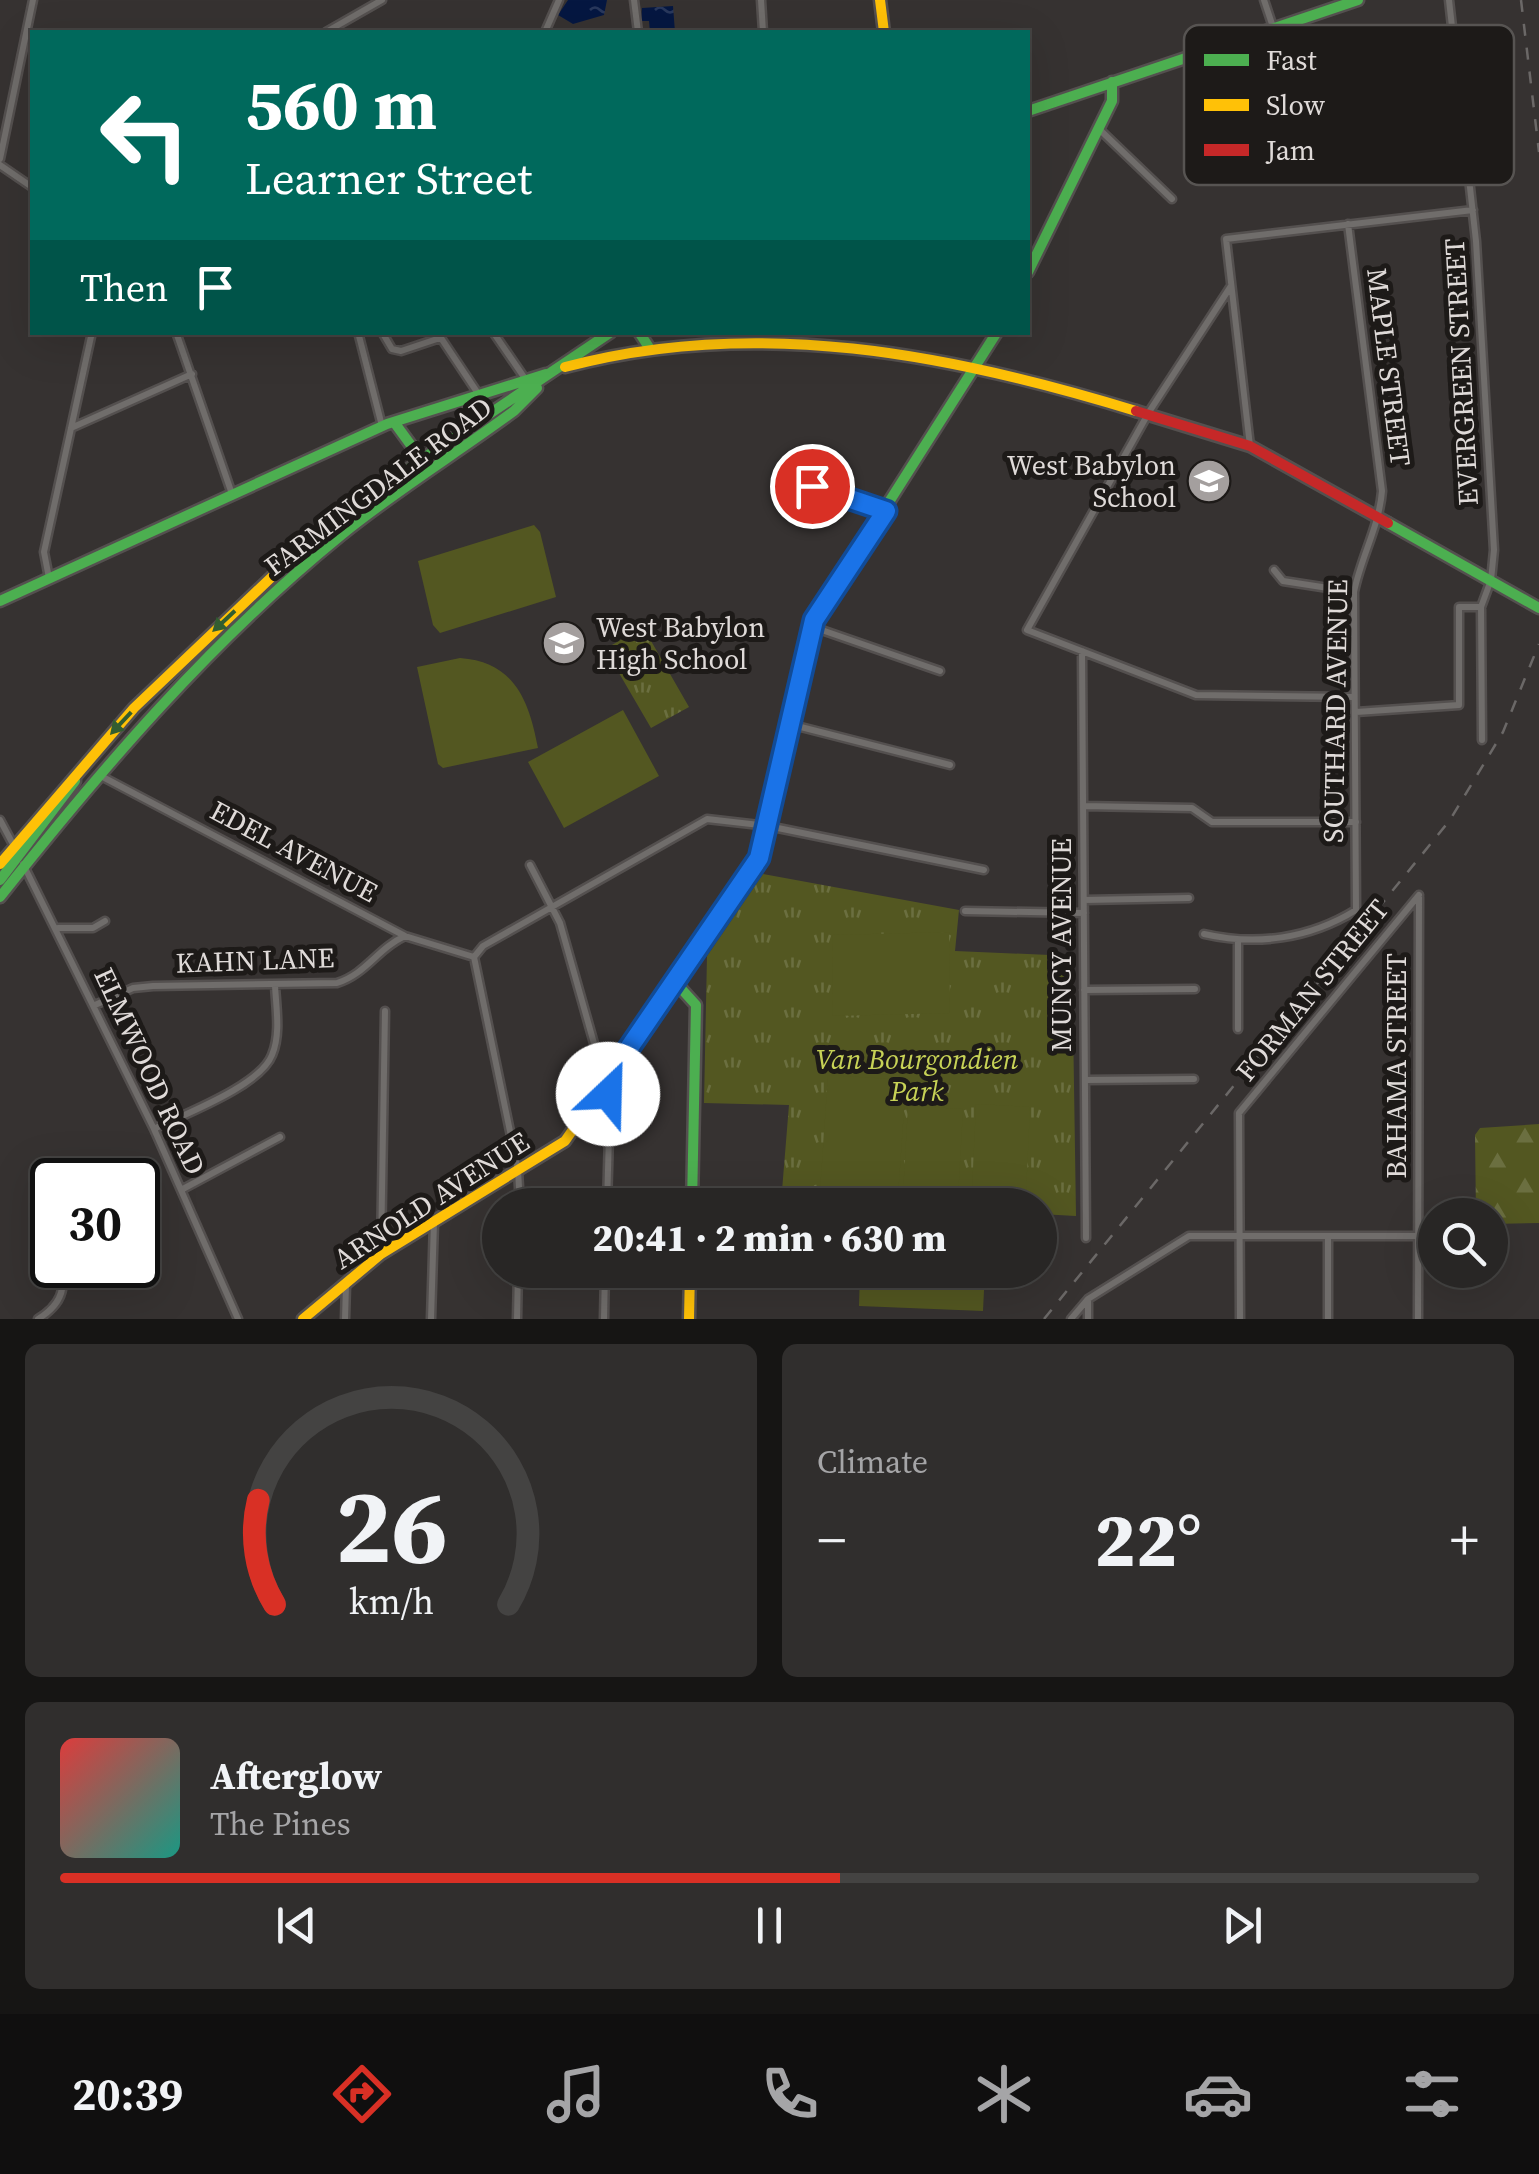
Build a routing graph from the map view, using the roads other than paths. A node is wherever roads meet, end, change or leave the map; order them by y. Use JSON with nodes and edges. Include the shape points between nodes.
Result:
{"nodes":[{"id":1,"x":33,"y":0,"type":"edge"},
{"id":2,"x":382,"y":0,"type":"edge"},
{"id":3,"x":559,"y":0,"type":"edge"},
{"id":4,"x":634,"y":0,"type":"edge"},
{"id":5,"x":760,"y":0,"type":"edge"},
{"id":6,"x":880,"y":0,"type":"edge"},
{"id":7,"x":1264,"y":0,"type":"edge"},
{"id":8,"x":1357,"y":0,"type":"edge"},
{"id":9,"x":1448,"y":0,"type":"edge"},
{"id":10,"x":1272,"y":25,"type":"edge"},
{"id":11,"x":1279,"y":25,"type":"edge"},
{"id":12,"x":1451,"y":25,"type":"edge"},
{"id":13,"x":330,"y":30,"type":"edge"},
{"id":14,"x":546,"y":30,"type":"edge"},
{"id":15,"x":638,"y":30,"type":"edge"},
{"id":16,"x":763,"y":30,"type":"edge"},
{"id":17,"x":884,"y":30,"type":"edge"},
{"id":18,"x":21,"y":57,"type":"junction"},
{"id":19,"x":1184,"y":57,"type":"edge"},
{"id":20,"x":30,"y":58,"type":"edge"},
{"id":21,"x":1112,"y":82,"type":"junction"},
{"id":22,"x":1030,"y":110,"type":"edge"},
{"id":23,"x":1098,"y":128,"type":"junction"},
{"id":24,"x":0,"y":162,"type":"edge"},
{"id":25,"x":30,"y":185,"type":"edge"},
{"id":26,"x":1470,"y":185,"type":"edge"},
{"id":27,"x":1172,"y":199,"type":"dead end"},
{"id":28,"x":1473,"y":210,"type":"junction"},
{"id":29,"x":1348,"y":224,"type":"junction"},
{"id":30,"x":1030,"y":268,"type":"edge"},
{"id":31,"x":1230,"y":286,"type":"junction"},
{"id":32,"x":91,"y":335,"type":"edge"},
{"id":33,"x":177,"y":335,"type":"edge"},
{"id":34,"x":359,"y":335,"type":"edge"},
{"id":35,"x":384,"y":335,"type":"edge"},
{"id":36,"x":439,"y":335,"type":"edge"},
{"id":37,"x":495,"y":335,"type":"edge"},
{"id":38,"x":605,"y":335,"type":"edge"},
{"id":39,"x":641,"y":335,"type":"edge"},
{"id":40,"x":996,"y":335,"type":"edge"},
{"id":41,"x":650,"y":349,"type":"junction"},
{"id":42,"x":978,"y":367,"type":"junction"},
{"id":43,"x":560,"y":368,"type":"junction"},
{"id":44,"x":192,"y":374,"type":"junction"},
{"id":45,"x":526,"y":380,"type":"junction"},
{"id":46,"x":544,"y":380,"type":"junction"},
{"id":47,"x":479,"y":395,"type":"junction"},
{"id":48,"x":1149,"y":412,"type":"junction"},
{"id":49,"x":394,"y":422,"type":"junction"},
{"id":50,"x":382,"y":426,"type":"junction"},
{"id":51,"x":71,"y":428,"type":"junction"},
{"id":52,"x":1250,"y":446,"type":"junction"},
{"id":53,"x":421,"y":459,"type":"junction"},
{"id":54,"x":778,"y":476,"type":"dead end"},
{"id":55,"x":232,"y":494,"type":"junction"},
{"id":56,"x":886,"y":511,"type":"junction"},
{"id":57,"x":1380,"y":516,"type":"junction"},
{"id":58,"x":1274,"y":570,"type":"dead end"},
{"id":59,"x":49,"y":578,"type":"junction"},
{"id":60,"x":1491,"y":580,"type":"junction"},
{"id":61,"x":1354,"y":592,"type":"junction"},
{"id":62,"x":0,"y":601,"type":"edge"},
{"id":63,"x":1481,"y":607,"type":"junction"},
{"id":64,"x":1539,"y":608,"type":"edge"},
{"id":65,"x":812,"y":626,"type":"junction"},
{"id":66,"x":1082,"y":651,"type":"junction"},
{"id":67,"x":940,"y":671,"type":"dead end"},
{"id":68,"x":1355,"y":696,"type":"junction"},
{"id":69,"x":1356,"y":712,"type":"junction"},
{"id":70,"x":788,"y":724,"type":"junction"},
{"id":71,"x":1482,"y":740,"type":"dead end"},
{"id":72,"x":950,"y":765,"type":"dead end"},
{"id":73,"x":98,"y":774,"type":"junction"},
{"id":74,"x":1083,"y":806,"type":"junction"},
{"id":75,"x":0,"y":820,"type":"edge"},
{"id":76,"x":1356,"y":822,"type":"junction"},
{"id":77,"x":768,"y":826,"type":"junction"},
{"id":78,"x":19,"y":856,"type":"junction"},
{"id":79,"x":0,"y":864,"type":"edge"},
{"id":80,"x":530,"y":865,"type":"dead end"},
{"id":81,"x":984,"y":870,"type":"dead end"},
{"id":82,"x":0,"y":880,"type":"edge"},
{"id":83,"x":1419,"y":896,"type":"joint"},
{"id":84,"x":0,"y":897,"type":"edge"},
{"id":85,"x":1189,"y":898,"type":"dead end"},
{"id":86,"x":1084,"y":900,"type":"junction"},
{"id":87,"x":552,"y":905,"type":"junction"},
{"id":88,"x":965,"y":911,"type":"dead end"},
{"id":89,"x":1084,"y":913,"type":"junction"},
{"id":90,"x":105,"y":921,"type":"dead end"},
{"id":91,"x":58,"y":928,"type":"junction"},
{"id":92,"x":1204,"y":934,"type":"dead end"},
{"id":93,"x":405,"y":936,"type":"junction"},
{"id":94,"x":1238,"y":942,"type":"junction"},
{"id":95,"x":474,"y":957,"type":"junction"},
{"id":96,"x":676,"y":982,"type":"junction"},
{"id":97,"x":275,"y":985,"type":"junction"},
{"id":98,"x":1195,"y":989,"type":"dead end"},
{"id":99,"x":1084,"y":990,"type":"junction"},
{"id":100,"x":94,"y":1005,"type":"junction"},
{"id":101,"x":385,"y":1011,"type":"dead end"},
{"id":102,"x":1238,"y":1030,"type":"dead end"},
{"id":103,"x":1194,"y":1079,"type":"dead end"},
{"id":104,"x":1085,"y":1080,"type":"junction"},
{"id":105,"x":605,"y":1083,"type":"junction"},
{"id":106,"x":154,"y":1129,"type":"junction"},
{"id":107,"x":280,"y":1138,"type":"dead end"},
{"id":108,"x":518,"y":1170,"type":"junction"},
{"id":109,"x":519,"y":1188,"type":"edge"},
{"id":110,"x":607,"y":1188,"type":"edge"},
{"id":111,"x":692,"y":1188,"type":"edge"},
{"id":112,"x":181,"y":1190,"type":"junction"},
{"id":113,"x":1418,"y":1198,"type":"edge"},
{"id":114,"x":434,"y":1221,"type":"junction"},
{"id":115,"x":1240,"y":1236,"type":"junction"},
{"id":116,"x":1328,"y":1236,"type":"junction"},
{"id":117,"x":1418,"y":1236,"type":"edge"},
{"id":118,"x":1086,"y":1238,"type":"dead end"},
{"id":119,"x":381,"y":1254,"type":"junction"},
{"id":120,"x":346,"y":1278,"type":"junction"},
{"id":121,"x":63,"y":1288,"type":"edge"},
{"id":122,"x":518,"y":1288,"type":"edge"},
{"id":123,"x":605,"y":1288,"type":"edge"},
{"id":124,"x":690,"y":1288,"type":"edge"},
{"id":125,"x":1418,"y":1288,"type":"edge"},
{"id":126,"x":1088,"y":1299,"type":"junction"},
{"id":127,"x":38,"y":1319,"type":"edge"},
{"id":128,"x":238,"y":1319,"type":"edge"},
{"id":129,"x":302,"y":1319,"type":"edge"},
{"id":130,"x":345,"y":1319,"type":"edge"},
{"id":131,"x":431,"y":1319,"type":"edge"},
{"id":132,"x":517,"y":1319,"type":"edge"},
{"id":133,"x":604,"y":1319,"type":"edge"},
{"id":134,"x":689,"y":1319,"type":"edge"},
{"id":135,"x":1072,"y":1319,"type":"edge"},
{"id":136,"x":1088,"y":1319,"type":"edge"},
{"id":137,"x":1240,"y":1319,"type":"edge"},
{"id":138,"x":1328,"y":1319,"type":"edge"},
{"id":139,"x":1418,"y":1319,"type":"edge"}],
"edges":[{"from":1,"to":18,"type":"street"},
{"from":2,"to":13,"type":"street"},
{"from":3,"to":14,"type":"street"},
{"from":4,"to":15,"type":"street"},
{"from":5,"to":16,"type":"street"},
{"from":6,"to":17,"type":"main road"},
{"from":7,"to":10,"type":"street"},
{"from":8,"to":11,"type":"main road"},
{"from":9,"to":12,"type":"street","name":"EVERGREEN STREET"},
{"from":18,"to":20,"type":"street"},
{"from":18,"to":24,"type":"street"},
{"from":19,"to":21,"type":"main road"},
{"from":21,"to":22,"type":"main road"},
{"from":21,"to":23,"type":"main road","via":[[1113,98]]},
{"from":23,"to":27,"type":"street"},
{"from":23,"to":30,"type":"main road"},
{"from":24,"to":25,"type":"street"},
{"from":26,"to":28,"type":"street","name":"EVERGREEN STREET"},
{"from":28,"to":29,"type":"street"},
{"from":28,"to":60,"type":"street","name":"EVERGREEN STREET"},
{"from":29,"to":31,"type":"street","via":[[1226,239]]},
{"from":29,"to":57,"type":"street","name":"MAPLE STREET"},
{"from":31,"to":48,"type":"street"},
{"from":31,"to":52,"type":"street"},
{"from":32,"to":51,"type":"street"},
{"from":33,"to":44,"type":"street"},
{"from":34,"to":50,"type":"street"},
{"from":35,"to":36,"type":"street","via":[[392,349],[402,351]]},
{"from":36,"to":47,"type":"street"},
{"from":37,"to":45,"type":"street"},
{"from":38,"to":43,"type":"main road"},
{"from":39,"to":41,"type":"main road"},
{"from":40,"to":42,"type":"main road","name":"ARNOLD AVENUE"},
{"from":41,"to":42,"type":"main road","via":[[809,342]]},
{"from":41,"to":43,"type":"main road"},
{"from":42,"to":48,"type":"main road"},
{"from":42,"to":56,"type":"main road","name":"ARNOLD AVENUE"},
{"from":43,"to":45,"type":"main road"},
{"from":43,"to":46,"type":"main road","name":"FARMINGDALE ROAD"},
{"from":44,"to":51,"type":"street"},
{"from":44,"to":55,"type":"street"},
{"from":45,"to":47,"type":"main road"},
{"from":46,"to":53,"type":"main road","name":"FARMINGDALE ROAD"},
{"from":46,"to":73,"type":"main road","name":"FARMINGDALE ROAD","via":[[514,411],[386,501],[283,585],[190,672]]},
{"from":47,"to":49,"type":"main road"},
{"from":48,"to":52,"type":"main road"},
{"from":48,"to":66,"type":"street","via":[[1027,630]]},
{"from":49,"to":50,"type":"main road"},
{"from":49,"to":53,"type":"main road"},
{"from":50,"to":55,"type":"main road"},
{"from":51,"to":59,"type":"street","via":[[44,552]]},
{"from":52,"to":57,"type":"main road"},
{"from":53,"to":78,"type":"main road","name":"FARMINGDALE ROAD","one_way":true,"via":[[258,588],[172,670],[85,762]]},
{"from":54,"to":56,"type":"street"},
{"from":55,"to":59,"type":"main road"},
{"from":56,"to":65,"type":"main road","name":"ARNOLD AVENUE"},
{"from":57,"to":60,"type":"main road"},
{"from":57,"to":61,"type":"street","name":"SOUTHARD AVENUE"},
{"from":58,"to":61,"type":"street","via":[[1282,582]]},
{"from":59,"to":62,"type":"main road"},
{"from":60,"to":63,"type":"street","name":"EVERGREEN STREET"},
{"from":60,"to":64,"type":"main road"},
{"from":61,"to":68,"type":"street","name":"SOUTHARD AVENUE"},
{"from":63,"to":69,"type":"street","via":[[1459,607],[1459,705]]},
{"from":63,"to":71,"type":"street","name":"EVERGREEN STREET"},
{"from":65,"to":67,"type":"street"},
{"from":65,"to":70,"type":"main road","name":"ARNOLD AVENUE"},
{"from":66,"to":68,"type":"street","via":[[1196,696]]},
{"from":66,"to":74,"type":"street","name":"MUNCY AVENUE"},
{"from":68,"to":69,"type":"street","name":"SOUTHARD AVENUE"},
{"from":69,"to":76,"type":"street","name":"SOUTHARD AVENUE"},
{"from":70,"to":72,"type":"street"},
{"from":70,"to":77,"type":"main road","name":"ARNOLD AVENUE"},
{"from":73,"to":78,"type":"main road","name":"FARMINGDALE ROAD"},
{"from":73,"to":93,"type":"street","name":"EDEL AVENUE"},
{"from":74,"to":76,"type":"street","via":[[1192,808],[1212,822]]},
{"from":74,"to":86,"type":"street","name":"MUNCY AVENUE"},
{"from":75,"to":78,"type":"street","name":"ELMWOOD ROAD"},
{"from":76,"to":94,"type":"street","name":"SOUTHARD AVENUE","via":[[1356,910],[1280,940]]},
{"from":77,"to":81,"type":"street"},
{"from":77,"to":87,"type":"street","via":[[707,819]]},
{"from":77,"to":96,"type":"main road","name":"ARNOLD AVENUE","via":[[754,868]]},
{"from":78,"to":79,"type":"main road","name":"FARMINGDALE ROAD"},
{"from":78,"to":82,"type":"main road"},
{"from":78,"to":84,"type":"main road","name":"FARMINGDALE ROAD"},
{"from":78,"to":91,"type":"street","name":"ELMWOOD ROAD"},
{"from":80,"to":87,"type":"street"},
{"from":83,"to":113,"type":"street","name":"BAHAMA STREET"},
{"from":83,"to":115,"type":"street","name":"FORMAN STREET","via":[[1239,1114]]},
{"from":85,"to":86,"type":"street"},
{"from":86,"to":89,"type":"street","name":"MUNCY AVENUE"},
{"from":87,"to":95,"type":"street"},
{"from":87,"to":105,"type":"street"},
{"from":88,"to":89,"type":"street"},
{"from":89,"to":99,"type":"street","name":"MUNCY AVENUE"},
{"from":90,"to":91,"type":"street","via":[[93,928]]},
{"from":91,"to":100,"type":"street","name":"ELMWOOD ROAD"},
{"from":92,"to":94,"type":"street"},
{"from":93,"to":95,"type":"street","name":"EDEL AVENUE"},
{"from":93,"to":97,"type":"street","name":"KAHN LANE","via":[[350,979]]},
{"from":94,"to":102,"type":"street"},
{"from":95,"to":108,"type":"street"},
{"from":96,"to":105,"type":"main road","name":"ARNOLD AVENUE"},
{"from":96,"to":111,"type":"main road","via":[[696,1005]]},
{"from":97,"to":100,"type":"street","name":"KAHN LANE","via":[[133,988]]},
{"from":97,"to":106,"type":"street","via":[[276,1040],[265,1067]]},
{"from":98,"to":99,"type":"street"},
{"from":99,"to":104,"type":"street","name":"MUNCY AVENUE"},
{"from":100,"to":106,"type":"street","name":"ELMWOOD ROAD"},
{"from":101,"to":119,"type":"street"},
{"from":103,"to":104,"type":"street"},
{"from":104,"to":118,"type":"street","name":"MUNCY AVENUE"},
{"from":105,"to":108,"type":"main road","name":"ARNOLD AVENUE","via":[[564,1140]]},
{"from":105,"to":110,"type":"street"},
{"from":106,"to":112,"type":"street","name":"ELMWOOD ROAD"},
{"from":107,"to":112,"type":"street"},
{"from":108,"to":109,"type":"street"},
{"from":108,"to":114,"type":"main road","name":"ARNOLD AVENUE"},
{"from":112,"to":128,"type":"street","name":"ELMWOOD ROAD"},
{"from":114,"to":119,"type":"main road","name":"ARNOLD AVENUE"},
{"from":114,"to":131,"type":"street"},
{"from":115,"to":116,"type":"street"},
{"from":115,"to":126,"type":"street","via":[[1189,1236]]},
{"from":115,"to":137,"type":"street"},
{"from":116,"to":117,"type":"street"},
{"from":116,"to":138,"type":"street"},
{"from":119,"to":120,"type":"main road","name":"ARNOLD AVENUE"},
{"from":120,"to":129,"type":"main road","name":"ARNOLD AVENUE"},
{"from":120,"to":130,"type":"street"},
{"from":121,"to":127,"type":"street","via":[[60,1300]]},
{"from":122,"to":132,"type":"street"},
{"from":123,"to":133,"type":"street"},
{"from":124,"to":134,"type":"main road"},
{"from":125,"to":139,"type":"street","name":"BAHAMA STREET"},
{"from":126,"to":135,"type":"street"},
{"from":126,"to":136,"type":"street"}]}
